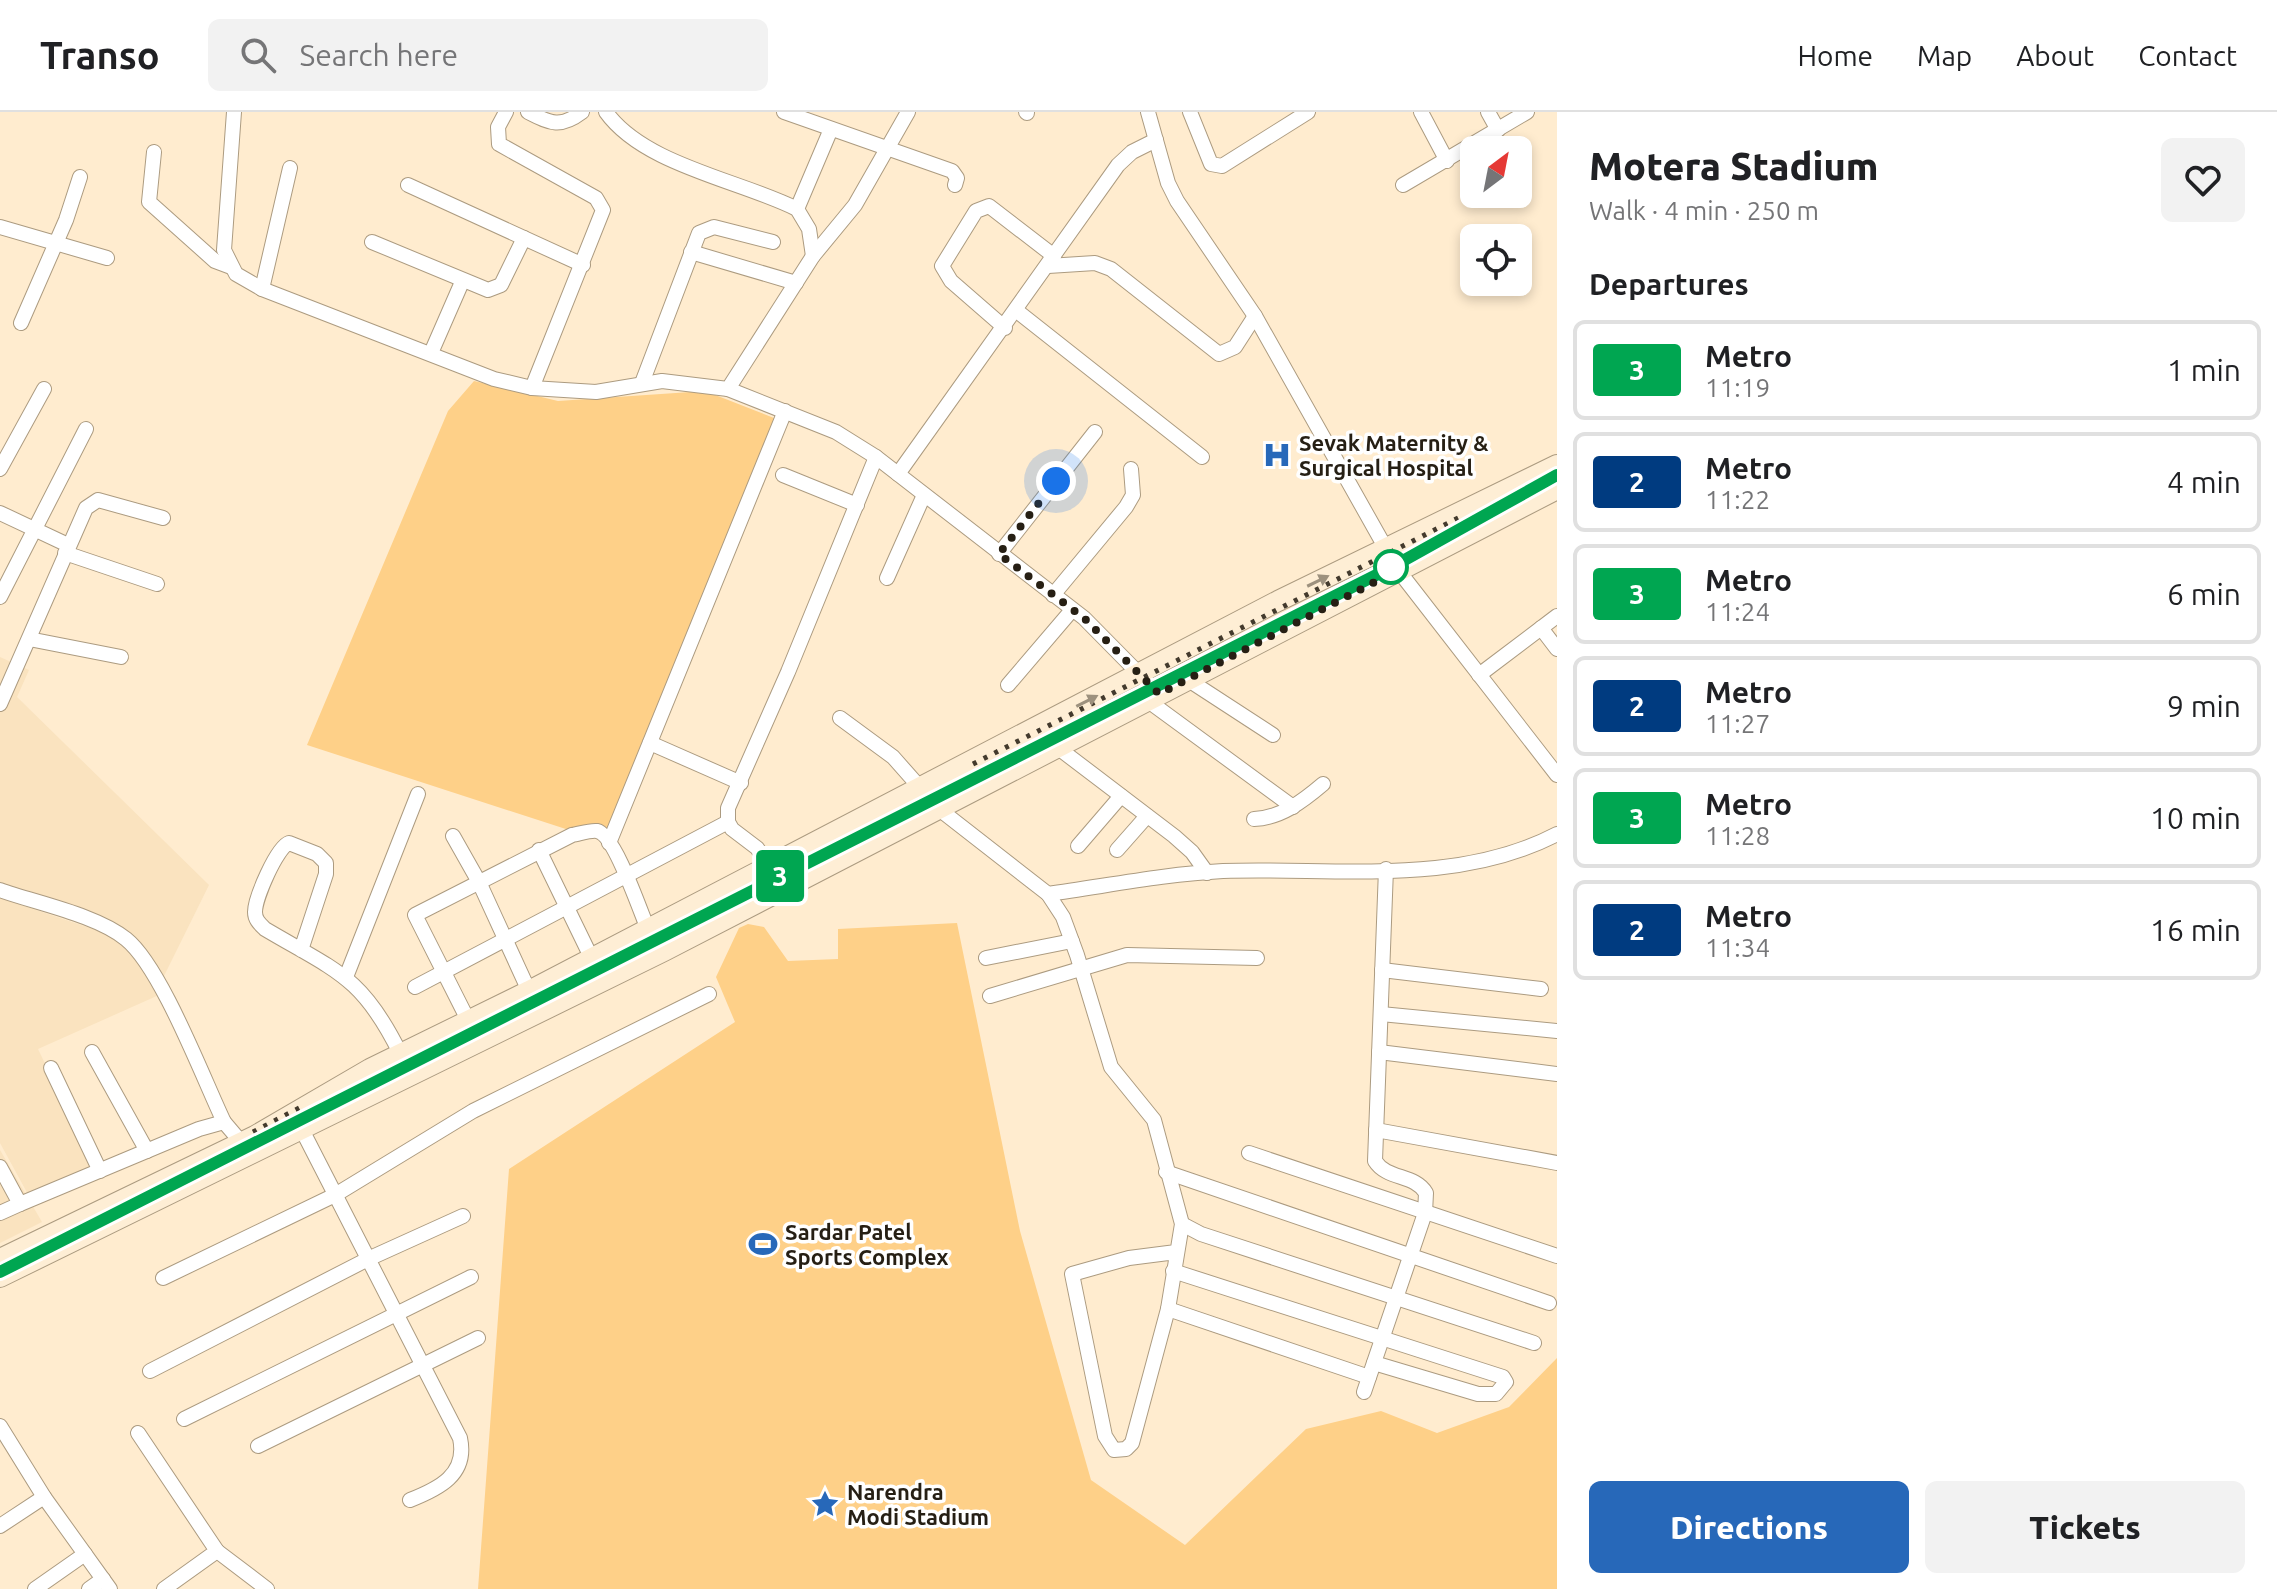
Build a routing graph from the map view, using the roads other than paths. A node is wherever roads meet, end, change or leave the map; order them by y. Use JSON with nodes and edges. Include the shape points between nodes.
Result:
{"nodes":[{"id":1,"x":234,"y":112,"type":"edge"},
{"id":2,"x":506,"y":112,"type":"edge"},
{"id":3,"x":528,"y":112,"type":"edge"},
{"id":4,"x":582,"y":112,"type":"edge"},
{"id":5,"x":606,"y":112,"type":"edge"},
{"id":6,"x":784,"y":112,"type":"edge"},
{"id":7,"x":908,"y":112,"type":"edge"},
{"id":8,"x":1148,"y":112,"type":"edge"},
{"id":9,"x":1190,"y":112,"type":"edge"},
{"id":10,"x":1308,"y":112,"type":"edge"},
{"id":11,"x":1421,"y":112,"type":"edge"},
{"id":12,"x":1488,"y":112,"type":"edge"},
{"id":13,"x":1527,"y":112,"type":"edge"},
{"id":14,"x":831,"y":129,"type":"junction"},
{"id":15,"x":1498,"y":130,"type":"junction"},
{"id":16,"x":1156,"y":140,"type":"junction"},
{"id":17,"x":888,"y":149,"type":"junction"},
{"id":18,"x":154,"y":152,"type":"dead end"},
{"id":19,"x":1447,"y":161,"type":"junction"},
{"id":20,"x":290,"y":168,"type":"dead end"},
{"id":21,"x":80,"y":177,"type":"dead end"},
{"id":22,"x":408,"y":185,"type":"dead end"},
{"id":23,"x":955,"y":185,"type":"dead end"},
{"id":24,"x":1403,"y":185,"type":"dead end"},
{"id":25,"x":797,"y":209,"type":"junction"},
{"id":26,"x":0,"y":227,"type":"edge"},
{"id":27,"x":524,"y":238,"type":"junction"},
{"id":28,"x":372,"y":242,"type":"dead end"},
{"id":29,"x":773,"y":242,"type":"dead end"},
{"id":30,"x":56,"y":243,"type":"junction"},
{"id":31,"x":691,"y":252,"type":"junction"},
{"id":32,"x":813,"y":256,"type":"junction"},
{"id":33,"x":107,"y":258,"type":"dead end"},
{"id":34,"x":1051,"y":261,"type":"junction"},
{"id":35,"x":583,"y":265,"type":"junction"},
{"id":36,"x":231,"y":267,"type":"junction"},
{"id":37,"x":462,"y":282,"type":"junction"},
{"id":38,"x":796,"y":283,"type":"junction"},
{"id":39,"x":262,"y":289,"type":"junction"},
{"id":40,"x":1017,"y":311,"type":"junction"},
{"id":41,"x":1255,"y":316,"type":"junction"},
{"id":42,"x":21,"y":323,"type":"dead end"},
{"id":43,"x":1005,"y":328,"type":"junction"},
{"id":44,"x":431,"y":353,"type":"junction"},
{"id":45,"x":642,"y":383,"type":"junction"},
{"id":46,"x":532,"y":388,"type":"junction"},
{"id":47,"x":44,"y":389,"type":"dead end"},
{"id":48,"x":728,"y":389,"type":"junction"},
{"id":49,"x":785,"y":411,"type":"junction"},
{"id":50,"x":86,"y":429,"type":"dead end"},
{"id":51,"x":1095,"y":432,"type":"dead end"},
{"id":52,"x":876,"y":457,"type":"junction"},
{"id":53,"x":1202,"y":457,"type":"dead end"},
{"id":54,"x":1557,"y":465,"type":"edge"},
{"id":55,"x":0,"y":469,"type":"edge"},
{"id":56,"x":1131,"y":469,"type":"dead end"},
{"id":57,"x":898,"y":474,"type":"junction"},
{"id":58,"x":783,"y":475,"type":"dead end"},
{"id":59,"x":1557,"y":489,"type":"edge"},
{"id":60,"x":924,"y":495,"type":"junction"},
{"id":61,"x":857,"y":505,"type":"junction"},
{"id":62,"x":0,"y":513,"type":"edge"},
{"id":63,"x":163,"y":518,"type":"dead end"},
{"id":64,"x":32,"y":528,"type":"junction"},
{"id":65,"x":1386,"y":548,"type":"junction"},
{"id":66,"x":67,"y":549,"type":"junction"},
{"id":67,"x":999,"y":554,"type":"junction"},
{"id":68,"x":1398,"y":570,"type":"junction"},
{"id":69,"x":887,"y":578,"type":"dead end"},
{"id":70,"x":157,"y":584,"type":"dead end"},
{"id":71,"x":1053,"y":595,"type":"junction"},
{"id":72,"x":0,"y":597,"type":"edge"},
{"id":73,"x":1072,"y":610,"type":"junction"},
{"id":74,"x":1557,"y":616,"type":"edge"},
{"id":75,"x":1541,"y":628,"type":"junction"},
{"id":76,"x":29,"y":639,"type":"junction"},
{"id":77,"x":1557,"y":649,"type":"edge"},
{"id":78,"x":121,"y":657,"type":"dead end"},
{"id":79,"x":7,"y":671,"type":"edge"},
{"id":80,"x":1140,"y":674,"type":"junction"},
{"id":81,"x":1479,"y":675,"type":"junction"},
{"id":82,"x":1187,"y":679,"type":"junction"},
{"id":83,"x":1008,"y":685,"type":"dead end"},
{"id":84,"x":1153,"y":697,"type":"junction"},
{"id":85,"x":0,"y":704,"type":"edge"},
{"id":86,"x":840,"y":718,"type":"dead end"},
{"id":87,"x":1273,"y":735,"type":"dead end"},
{"id":88,"x":650,"y":743,"type":"junction"},
{"id":89,"x":1057,"y":747,"type":"junction"},
{"id":90,"x":1557,"y":775,"type":"edge"},
{"id":91,"x":741,"y":783,"type":"junction"},
{"id":92,"x":1323,"y":784,"type":"dead end"},
{"id":93,"x":920,"y":788,"type":"junction"},
{"id":94,"x":418,"y":794,"type":"dead end"},
{"id":95,"x":1121,"y":796,"type":"junction"},
{"id":96,"x":1293,"y":807,"type":"junction"},
{"id":97,"x":939,"y":809,"type":"junction"},
{"id":98,"x":1147,"y":816,"type":"junction"},
{"id":99,"x":1254,"y":819,"type":"dead end"},
{"id":100,"x":728,"y":822,"type":"junction"},
{"id":101,"x":1557,"y":834,"type":"edge"},
{"id":102,"x":453,"y":836,"type":"dead end"},
{"id":103,"x":609,"y":843,"type":"junction"},
{"id":104,"x":1078,"y":846,"type":"dead end"},
{"id":105,"x":539,"y":850,"type":"junction"},
{"id":106,"x":1117,"y":850,"type":"dead end"},
{"id":107,"x":771,"y":865,"type":"junction"},
{"id":108,"x":1386,"y":869,"type":"junction"},
{"id":109,"x":1207,"y":873,"type":"junction"},
{"id":110,"x":626,"y":876,"type":"junction"},
{"id":111,"x":479,"y":882,"type":"junction"},
{"id":112,"x":785,"y":889,"type":"junction"},
{"id":113,"x":0,"y":890,"type":"edge"},
{"id":114,"x":1048,"y":894,"type":"junction"},
{"id":115,"x":567,"y":909,"type":"junction"},
{"id":116,"x":647,"y":927,"type":"junction"},
{"id":117,"x":507,"y":940,"type":"junction"},
{"id":118,"x":1072,"y":941,"type":"junction"},
{"id":119,"x":301,"y":950,"type":"junction"},
{"id":120,"x":591,"y":957,"type":"junction"},
{"id":121,"x":986,"y":958,"type":"dead end"},
{"id":122,"x":1257,"y":958,"type":"dead end"},
{"id":123,"x":1081,"y":966,"type":"junction"},
{"id":124,"x":1382,"y":970,"type":"junction"},
{"id":125,"x":444,"y":973,"type":"junction"},
{"id":126,"x":346,"y":977,"type":"junction"},
{"id":127,"x":415,"y":987,"type":"dead end"},
{"id":128,"x":1541,"y":989,"type":"dead end"},
{"id":129,"x":529,"y":991,"type":"junction"},
{"id":130,"x":709,"y":994,"type":"dead end"},
{"id":131,"x":990,"y":996,"type":"dead end"},
{"id":132,"x":1381,"y":1014,"type":"junction"},
{"id":133,"x":468,"y":1020,"type":"junction"},
{"id":134,"x":1557,"y":1031,"type":"edge"},
{"id":135,"x":92,"y":1052,"type":"dead end"},
{"id":136,"x":1379,"y":1052,"type":"junction"},
{"id":137,"x":400,"y":1053,"type":"junction"},
{"id":138,"x":51,"y":1068,"type":"dead end"},
{"id":139,"x":1557,"y":1074,"type":"edge"},
{"id":140,"x":224,"y":1122,"type":"junction"},
{"id":141,"x":298,"y":1122,"type":"junction"},
{"id":142,"x":1376,"y":1130,"type":"junction"},
{"id":143,"x":246,"y":1148,"type":"junction"},
{"id":144,"x":147,"y":1151,"type":"junction"},
{"id":145,"x":1249,"y":1153,"type":"dead end"},
{"id":146,"x":1557,"y":1163,"type":"edge"},
{"id":147,"x":0,"y":1167,"type":"edge"},
{"id":148,"x":100,"y":1171,"type":"junction"},
{"id":149,"x":1166,"y":1172,"type":"junction"},
{"id":150,"x":335,"y":1195,"type":"junction"},
{"id":151,"x":20,"y":1204,"type":"junction"},
{"id":152,"x":0,"y":1213,"type":"edge"},
{"id":153,"x":1425,"y":1213,"type":"junction"},
{"id":154,"x":463,"y":1216,"type":"dead end"},
{"id":155,"x":1182,"y":1224,"type":"junction"},
{"id":156,"x":1176,"y":1252,"type":"junction"},
{"id":157,"x":1411,"y":1254,"type":"junction"},
{"id":158,"x":1557,"y":1256,"type":"edge"},
{"id":159,"x":0,"y":1259,"type":"edge"},
{"id":160,"x":368,"y":1259,"type":"junction"},
{"id":161,"x":1173,"y":1271,"type":"junction"},
{"id":162,"x":0,"y":1277,"type":"edge"},
{"id":163,"x":471,"y":1277,"type":"dead end"},
{"id":164,"x":163,"y":1278,"type":"dead end"},
{"id":165,"x":1397,"y":1296,"type":"junction"},
{"id":166,"x":1549,"y":1303,"type":"dead end"},
{"id":167,"x":1168,"y":1309,"type":"junction"},
{"id":168,"x":396,"y":1313,"type":"junction"},
{"id":169,"x":1383,"y":1336,"type":"junction"},
{"id":170,"x":478,"y":1338,"type":"dead end"},
{"id":171,"x":1534,"y":1343,"type":"dead end"},
{"id":172,"x":421,"y":1364,"type":"junction"},
{"id":173,"x":1372,"y":1370,"type":"junction"},
{"id":174,"x":150,"y":1371,"type":"dead end"},
{"id":175,"x":1364,"y":1392,"type":"dead end"},
{"id":176,"x":184,"y":1419,"type":"dead end"},
{"id":177,"x":0,"y":1426,"type":"edge"},
{"id":178,"x":138,"y":1433,"type":"dead end"},
{"id":179,"x":258,"y":1446,"type":"dead end"},
{"id":180,"x":5,"y":1450,"type":"edge"},
{"id":181,"x":44,"y":1497,"type":"junction"},
{"id":182,"x":410,"y":1500,"type":"dead end"},
{"id":183,"x":0,"y":1526,"type":"edge"},
{"id":184,"x":217,"y":1551,"type":"junction"},
{"id":185,"x":85,"y":1554,"type":"junction"},
{"id":186,"x":107,"y":1584,"type":"edge"},
{"id":187,"x":35,"y":1589,"type":"edge"},
{"id":188,"x":89,"y":1589,"type":"edge"},
{"id":189,"x":164,"y":1589,"type":"edge"},
{"id":190,"x":267,"y":1589,"type":"edge"}],
"edges":[{"from":1,"to":36,"type":"street","via":[[224,250]]},
{"from":2,"to":35,"type":"street","via":[[496,136],[499,144],[601,204],[602,218]]},
{"from":3,"to":4,"type":"street","via":[[555,124],[565,124]]},
{"from":5,"to":25,"type":"street","via":[[645,147]]},
{"from":6,"to":14,"type":"street"},
{"from":7,"to":17,"type":"street"},
{"from":8,"to":16,"type":"street"},
{"from":9,"to":10,"type":"street","via":[[1211,164],[1222,166]]},
{"from":11,"to":19,"type":"street"},
{"from":12,"to":15,"type":"street"},
{"from":13,"to":15,"type":"street"},
{"from":14,"to":17,"type":"street"},
{"from":14,"to":25,"type":"street"},
{"from":15,"to":19,"type":"street"},
{"from":16,"to":34,"type":"street","via":[[1118,165]]},
{"from":16,"to":41,"type":"street","via":[[1177,201]]},
{"from":17,"to":23,"type":"street","via":[[952,171]]},
{"from":17,"to":32,"type":"street","via":[[855,205]]},
{"from":18,"to":36,"type":"street","via":[[149,202],[215,261]]},
{"from":19,"to":24,"type":"street"},
{"from":20,"to":39,"type":"street"},
{"from":21,"to":30,"type":"street"},
{"from":22,"to":27,"type":"street"},
{"from":25,"to":32,"type":"street","via":[[809,229]]},
{"from":26,"to":30,"type":"street"},
{"from":27,"to":35,"type":"street"},
{"from":27,"to":37,"type":"street","via":[[496,289]]},
{"from":28,"to":37,"type":"street"},
{"from":29,"to":31,"type":"street","via":[[714,227],[699,233]]},
{"from":30,"to":33,"type":"street"},
{"from":30,"to":42,"type":"street"},
{"from":31,"to":38,"type":"street"},
{"from":31,"to":45,"type":"street"},
{"from":32,"to":38,"type":"street"},
{"from":34,"to":40,"type":"street"},
{"from":34,"to":41,"type":"street","via":[[1111,269],[1219,354],[1235,347]]},
{"from":34,"to":43,"type":"street","via":[[989,206],[976,211],[942,266],[951,281]]},
{"from":35,"to":46,"type":"street"},
{"from":36,"to":39,"type":"street"},
{"from":37,"to":44,"type":"street"},
{"from":38,"to":48,"type":"street"},
{"from":39,"to":44,"type":"street"},
{"from":40,"to":43,"type":"street"},
{"from":40,"to":53,"type":"street"},
{"from":41,"to":65,"type":"street"},
{"from":43,"to":57,"type":"street"},
{"from":44,"to":46,"type":"street"},
{"from":45,"to":46,"type":"street","via":[[596,392]]},
{"from":45,"to":48,"type":"street","via":[[692,382]]},
{"from":47,"to":55,"type":"street"},
{"from":48,"to":49,"type":"street"},
{"from":49,"to":52,"type":"street","via":[[836,432]]},
{"from":49,"to":88,"type":"street"},
{"from":50,"to":64,"type":"street"},
{"from":51,"to":67,"type":"street"},
{"from":52,"to":57,"type":"street"},
{"from":52,"to":61,"type":"street"},
{"from":54,"to":65,"type":"street"},
{"from":56,"to":71,"type":"street","via":[[1133,495],[1126,507]]},
{"from":57,"to":60,"type":"street"},
{"from":58,"to":61,"type":"street"},
{"from":59,"to":68,"type":"street"},
{"from":60,"to":67,"type":"street"},
{"from":60,"to":69,"type":"street"},
{"from":61,"to":91,"type":"street"},
{"from":62,"to":64,"type":"street"},
{"from":63,"to":66,"type":"street","via":[[98,500],[86,508]]},
{"from":64,"to":66,"type":"street"},
{"from":64,"to":72,"type":"street"},
{"from":65,"to":68,"type":"street"},
{"from":80,"to":65,"type":"street","one_way":true},
{"from":66,"to":70,"type":"street"},
{"from":66,"to":76,"type":"street"},
{"from":67,"to":71,"type":"street"},
{"from":68,"to":81,"type":"street"},
{"from":68,"to":82,"type":"street"},
{"from":71,"to":73,"type":"street"},
{"from":73,"to":80,"type":"street"},
{"from":73,"to":83,"type":"street"},
{"from":74,"to":75,"type":"street"},
{"from":75,"to":77,"type":"street"},
{"from":75,"to":81,"type":"street"},
{"from":76,"to":78,"type":"street"},
{"from":76,"to":79,"type":"street"},
{"from":79,"to":85,"type":"street"},
{"from":80,"to":84,"type":"street"},
{"from":93,"to":80,"type":"street","one_way":true},
{"from":81,"to":90,"type":"street"},
{"from":82,"to":84,"type":"street"},
{"from":82,"to":87,"type":"street"},
{"from":84,"to":89,"type":"street"},
{"from":84,"to":96,"type":"street"},
{"from":86,"to":93,"type":"street","via":[[893,757]]},
{"from":88,"to":91,"type":"street"},
{"from":88,"to":103,"type":"street"},
{"from":89,"to":95,"type":"street"},
{"from":89,"to":97,"type":"street"},
{"from":91,"to":100,"type":"street","via":[[728,808]]},
{"from":92,"to":96,"type":"street"},
{"from":93,"to":97,"type":"street"},
{"from":93,"to":107,"type":"street"},
{"from":94,"to":126,"type":"street"},
{"from":95,"to":98,"type":"street"},
{"from":95,"to":104,"type":"street"},
{"from":96,"to":99,"type":"street"},
{"from":97,"to":112,"type":"street"},
{"from":97,"to":114,"type":"street"},
{"from":98,"to":106,"type":"street"},
{"from":98,"to":109,"type":"street","via":[[1192,852]]},
{"from":100,"to":107,"type":"street"},
{"from":100,"to":110,"type":"street"},
{"from":101,"to":108,"type":"street","via":[[1513,855],[1480,863]]},
{"from":102,"to":111,"type":"street"},
{"from":103,"to":105,"type":"street","via":[[597,831]]},
{"from":103,"to":110,"type":"street"},
{"from":105,"to":111,"type":"street"},
{"from":105,"to":115,"type":"street"},
{"from":107,"to":112,"type":"street"},
{"from":107,"to":116,"type":"street"},
{"from":108,"to":109,"type":"street"},
{"from":108,"to":124,"type":"street"},
{"from":109,"to":114,"type":"street"},
{"from":110,"to":115,"type":"street"},
{"from":110,"to":116,"type":"street"},
{"from":111,"to":117,"type":"street"},
{"from":111,"to":125,"type":"street","via":[[415,915]]},
{"from":112,"to":141,"type":"street"},
{"from":113,"to":140,"type":"street","via":[[102,926],[139,952],[157,979]]},
{"from":114,"to":118,"type":"street"},
{"from":115,"to":117,"type":"street"},
{"from":115,"to":120,"type":"street"},
{"from":116,"to":120,"type":"street"},
{"from":117,"to":125,"type":"street"},
{"from":117,"to":129,"type":"street"},
{"from":118,"to":121,"type":"street"},
{"from":118,"to":123,"type":"street"},
{"from":119,"to":119,"type":"street","via":[[265,929],[255,915],[279,849],[289,843],[326,863]]},
{"from":119,"to":126,"type":"street"},
{"from":120,"to":129,"type":"street"},
{"from":122,"to":123,"type":"street","via":[[1145,953]]},
{"from":123,"to":131,"type":"street"},
{"from":123,"to":149,"type":"street","via":[[1111,1067],[1154,1120]]},
{"from":124,"to":128,"type":"street"},
{"from":124,"to":132,"type":"street"},
{"from":125,"to":127,"type":"street"},
{"from":125,"to":133,"type":"street"},
{"from":126,"to":137,"type":"street","via":[[375,1007]]},
{"from":129,"to":133,"type":"street"},
{"from":130,"to":150,"type":"street","via":[[473,1111]]},
{"from":132,"to":134,"type":"street"},
{"from":132,"to":136,"type":"street"},
{"from":133,"to":137,"type":"street"},
{"from":135,"to":144,"type":"street"},
{"from":136,"to":139,"type":"street"},
{"from":136,"to":142,"type":"street"},
{"from":137,"to":141,"type":"street"},
{"from":138,"to":148,"type":"street"},
{"from":140,"to":143,"type":"street"},
{"from":140,"to":144,"type":"street"},
{"from":141,"to":143,"type":"street"},
{"from":141,"to":150,"type":"street"},
{"from":142,"to":146,"type":"street"},
{"from":142,"to":153,"type":"street","via":[[1378,1166],[1424,1188]]},
{"from":143,"to":159,"type":"street"},
{"from":143,"to":162,"type":"street"},
{"from":144,"to":148,"type":"street"},
{"from":145,"to":153,"type":"street"},
{"from":147,"to":151,"type":"street"},
{"from":148,"to":151,"type":"street"},
{"from":149,"to":155,"type":"street"},
{"from":149,"to":157,"type":"street"},
{"from":150,"to":160,"type":"street"},
{"from":150,"to":164,"type":"street"},
{"from":151,"to":152,"type":"street"},
{"from":153,"to":157,"type":"street"},
{"from":153,"to":158,"type":"street"},
{"from":154,"to":160,"type":"street"},
{"from":155,"to":156,"type":"street"},
{"from":155,"to":165,"type":"street"},
{"from":156,"to":161,"type":"street"},
{"from":156,"to":167,"type":"street","via":[[1072,1274],[1105,1436],[1114,1450],[1132,1443]]},
{"from":157,"to":165,"type":"street"},
{"from":157,"to":166,"type":"street"},
{"from":160,"to":168,"type":"street"},
{"from":160,"to":174,"type":"street"},
{"from":161,"to":167,"type":"street"},
{"from":161,"to":169,"type":"street"},
{"from":163,"to":168,"type":"street"},
{"from":165,"to":169,"type":"street"},
{"from":165,"to":171,"type":"street"},
{"from":167,"to":173,"type":"street"},
{"from":168,"to":172,"type":"street"},
{"from":168,"to":176,"type":"street"},
{"from":169,"to":173,"type":"street"},
{"from":169,"to":173,"type":"street","via":[[1503,1377],[1504,1388],[1496,1394],[1478,1394]]},
{"from":170,"to":172,"type":"street"},
{"from":172,"to":179,"type":"street"},
{"from":172,"to":182,"type":"street","via":[[462,1448],[450,1479]]},
{"from":173,"to":175,"type":"street"},
{"from":177,"to":180,"type":"street"},
{"from":178,"to":184,"type":"street"},
{"from":180,"to":181,"type":"street"},
{"from":181,"to":183,"type":"street"},
{"from":181,"to":185,"type":"street"},
{"from":184,"to":189,"type":"street"},
{"from":184,"to":190,"type":"street"},
{"from":185,"to":186,"type":"street"},
{"from":185,"to":187,"type":"street"},
{"from":186,"to":188,"type":"street"}]}
